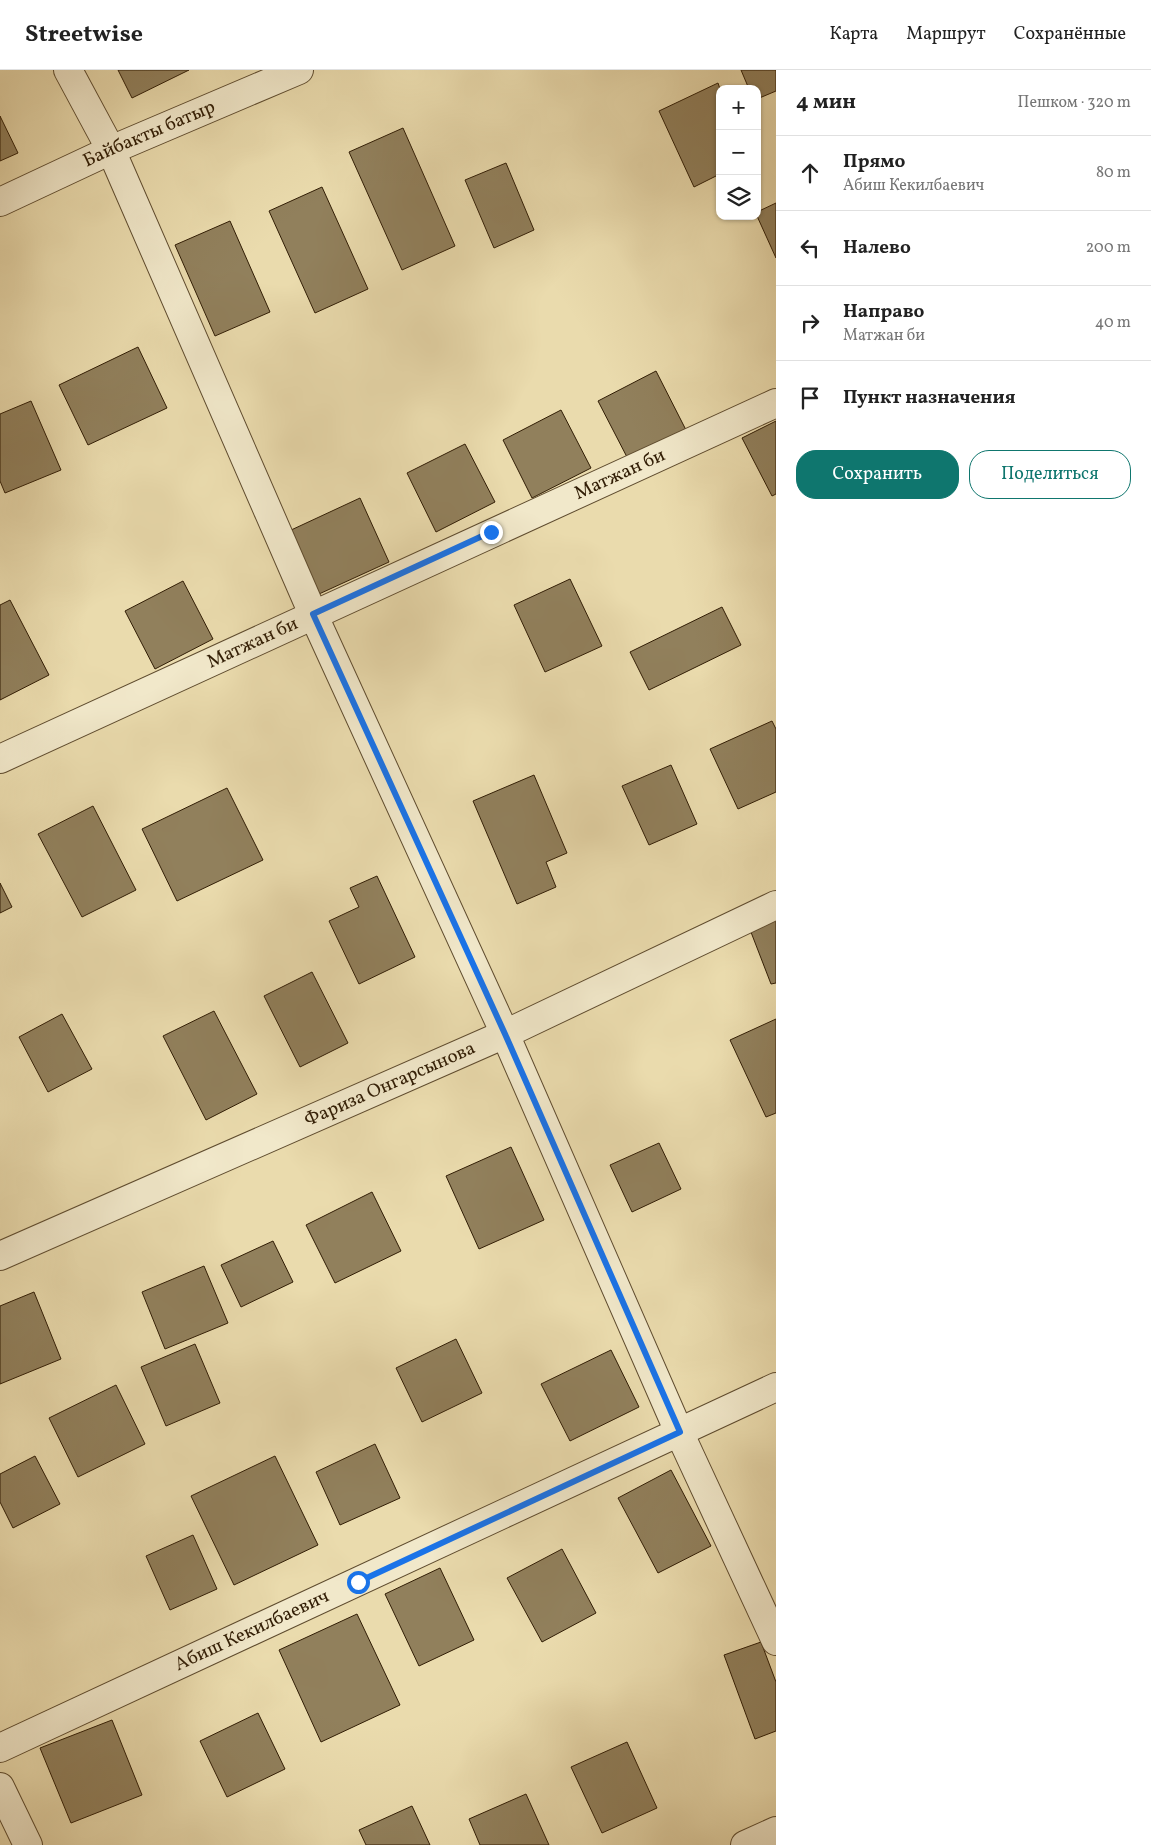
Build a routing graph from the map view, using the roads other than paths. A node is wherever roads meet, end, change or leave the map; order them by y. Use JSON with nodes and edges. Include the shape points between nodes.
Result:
{"nodes":[{"id":1,"x":68,"y":70,"type":"edge"},
{"id":2,"x":299,"y":70,"type":"edge"},
{"id":3,"x":110,"y":150,"type":"junction"},
{"id":4,"x":0,"y":202,"type":"edge"},
{"id":5,"x":776,"y":403,"type":"edge"},
{"id":6,"x":313,"y":614,"type":"junction"},
{"id":7,"x":0,"y":759,"type":"edge"},
{"id":8,"x":776,"y":905,"type":"edge"},
{"id":9,"x":505,"y":1034,"type":"junction"},
{"id":10,"x":0,"y":1256,"type":"edge"},
{"id":11,"x":776,"y":1387,"type":"edge"},
{"id":12,"x":680,"y":1432,"type":"junction"},
{"id":13,"x":776,"y":1641,"type":"edge"},
{"id":14,"x":0,"y":1748,"type":"edge"},
{"id":15,"x":0,"y":1787,"type":"edge"},
{"id":16,"x":776,"y":1831,"type":"edge"},
{"id":17,"x":28,"y":1845,"type":"edge"},
{"id":18,"x":745,"y":1845,"type":"edge"}],
"edges":[{"from":1,"to":3,"type":"street"},
{"from":2,"to":3,"type":"street","name":"Байбакты батыр"},
{"from":3,"to":4,"type":"street","name":"Байбакты батыр"},
{"from":3,"to":6,"type":"street"},
{"from":5,"to":6,"type":"street","name":"Матжан би"},
{"from":6,"to":7,"type":"street","name":"Матжан би"},
{"from":6,"to":9,"type":"street"},
{"from":8,"to":9,"type":"street","name":"Фариза Онгарсынова"},
{"from":9,"to":10,"type":"street","name":"Фариза Онгарсынова"},
{"from":9,"to":12,"type":"street"},
{"from":11,"to":12,"type":"street","name":"Абиш Кекилбаевич"},
{"from":12,"to":13,"type":"street"},
{"from":12,"to":14,"type":"street","name":"Абиш Кекилбаевич"},
{"from":15,"to":17,"type":"street"},
{"from":16,"to":18,"type":"street"}]}
